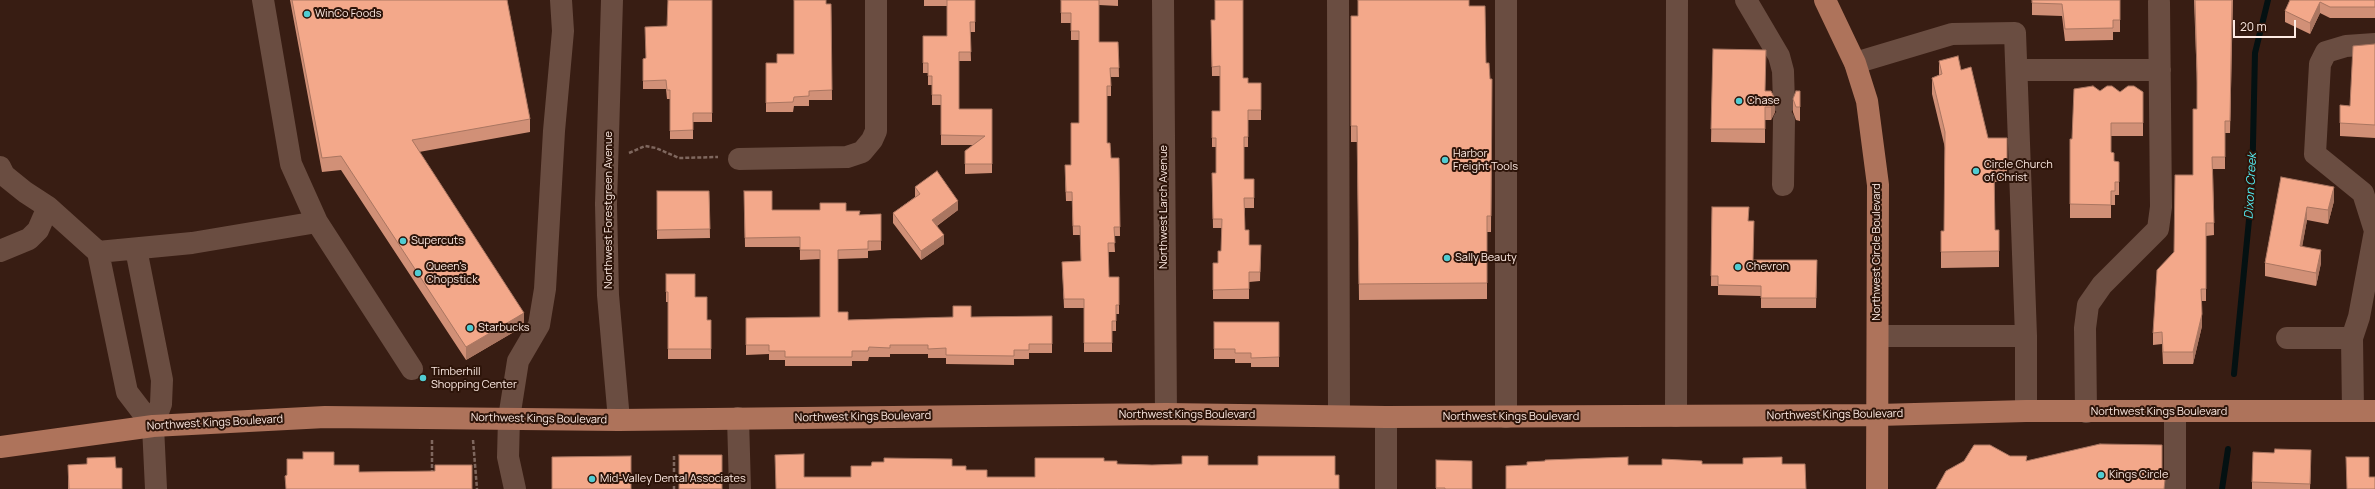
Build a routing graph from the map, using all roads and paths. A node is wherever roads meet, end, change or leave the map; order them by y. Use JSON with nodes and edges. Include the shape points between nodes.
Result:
{"nodes":[{"id":1,"x":263,"y":0,"type":"edge"},
{"id":2,"x":561,"y":0,"type":"edge"},
{"id":3,"x":612,"y":0,"type":"edge"},
{"id":4,"x":876,"y":0,"type":"edge"},
{"id":5,"x":1163,"y":0,"type":"edge"},
{"id":6,"x":1338,"y":0,"type":"edge"},
{"id":7,"x":1506,"y":0,"type":"edge"},
{"id":8,"x":1677,"y":0,"type":"edge"},
{"id":9,"x":1746,"y":0,"type":"edge"},
{"id":10,"x":1825,"y":0,"type":"edge"},
{"id":11,"x":2159,"y":2,"type":"dead end"},
{"id":12,"x":2375,"y":44,"type":"edge"},
{"id":13,"x":1855,"y":63,"type":"junction"},
{"id":14,"x":2017,"y":70,"type":"junction"},
{"id":15,"x":2160,"y":70,"type":"junction"},
{"id":16,"x":625,"y":156,"type":"dead end"},
{"id":17,"x":729,"y":158,"type":"joint"},
{"id":18,"x":0,"y":167,"type":"edge"},
{"id":19,"x":1783,"y":185,"type":"dead end"},
{"id":20,"x":48,"y":206,"type":"junction"},
{"id":21,"x":317,"y":222,"type":"junction"},
{"id":22,"x":2375,"y":231,"type":"edge"},
{"id":23,"x":136,"y":249,"type":"junction"},
{"id":24,"x":0,"y":251,"type":"edge"},
{"id":25,"x":98,"y":252,"type":"junction"},
{"id":26,"x":1878,"y":336,"type":"junction"},
{"id":27,"x":2026,"y":336,"type":"junction"},
{"id":28,"x":2287,"y":338,"type":"dead end"},
{"id":29,"x":2352,"y":338,"type":"junction"},
{"id":30,"x":412,"y":369,"type":"dead end"},
{"id":31,"x":2026,"y":411,"type":"junction"},
{"id":32,"x":2175,"y":411,"type":"junction"},
{"id":33,"x":2353,"y":411,"type":"junction"},
{"id":34,"x":2375,"y":411,"type":"edge"},
{"id":35,"x":2086,"y":412,"type":"junction"},
{"id":36,"x":1166,"y":414,"type":"junction"},
{"id":37,"x":1878,"y":415,"type":"junction"},
{"id":38,"x":1339,"y":416,"type":"junction"},
{"id":39,"x":1676,"y":416,"type":"junction"},
{"id":40,"x":1386,"y":417,"type":"junction"},
{"id":41,"x":1506,"y":417,"type":"junction"},
{"id":42,"x":432,"y":418,"type":"junction"},
{"id":43,"x":473,"y":418,"type":"junction"},
{"id":44,"x":509,"y":418,"type":"junction"},
{"id":45,"x":738,"y":418,"type":"junction"},
{"id":46,"x":619,"y":420,"type":"junction"},
{"id":47,"x":153,"y":426,"type":"junction"},
{"id":48,"x":0,"y":447,"type":"edge"},
{"id":49,"x":674,"y":456,"type":"dead end"},
{"id":50,"x":432,"y":479,"type":"edge"},
{"id":51,"x":156,"y":489,"type":"edge"},
{"id":52,"x":477,"y":489,"type":"edge"},
{"id":53,"x":515,"y":489,"type":"edge"},
{"id":54,"x":674,"y":489,"type":"edge"},
{"id":55,"x":740,"y":489,"type":"edge"},
{"id":56,"x":1386,"y":489,"type":"edge"},
{"id":57,"x":1877,"y":489,"type":"edge"},
{"id":58,"x":2175,"y":489,"type":"edge"}],
"edges":[{"from":1,"to":21,"type":"street","via":[[291,164]]},
{"from":2,"to":44,"type":"street","via":[[563,31],[554,131],[545,289],[539,325],[518,361]]},
{"from":3,"to":46,"type":"street","name":"Northwest Forestgreen Avenue","via":[[606,211],[608,294]]},
{"from":4,"to":17,"type":"street","via":[[876,131],[862,152],[847,157]]},
{"from":5,"to":36,"type":"street","name":"Northwest Larch Avenue"},
{"from":6,"to":38,"type":"street"},
{"from":7,"to":41,"type":"street"},
{"from":8,"to":39,"type":"street"},
{"from":9,"to":19,"type":"street","via":[[1779,56],[1783,71]]},
{"from":10,"to":13,"type":"main road","name":"Northwest Circle Boulevard"},
{"from":11,"to":15,"type":"street"},
{"from":12,"to":22,"type":"street","via":[[2346,46],[2326,52],[2320,64],[2315,154],[2363,193]]},
{"from":13,"to":14,"type":"street","via":[[1952,34],[2015,33]]},
{"from":13,"to":26,"type":"main road","name":"Northwest Circle Boulevard","via":[[1867,101],[1878,185]]},
{"from":14,"to":15,"type":"street"},
{"from":14,"to":27,"type":"street"},
{"from":15,"to":35,"type":"street","via":[[2161,207],[2158,229],[2102,285],[2088,304],[2085,328]]},
{"from":16,"to":17,"type":"path","via":[[634,149],[645,146],[679,158]]},
{"from":18,"to":20,"type":"street","via":[[4,175],[24,192]]},
{"from":20,"to":24,"type":"street","via":[[38,230],[29,239]]},
{"from":20,"to":25,"type":"street"},
{"from":21,"to":23,"type":"street","via":[[192,243]]},
{"from":21,"to":30,"type":"street"},
{"from":22,"to":29,"type":"street","via":[[2359,318]]},
{"from":23,"to":25,"type":"street"},
{"from":23,"to":47,"type":"street","via":[[162,380],[161,404]]},
{"from":25,"to":47,"type":"street","via":[[127,392]]},
{"from":26,"to":27,"type":"street"},
{"from":26,"to":37,"type":"main road","name":"Northwest Circle Boulevard"},
{"from":27,"to":31,"type":"street"},
{"from":28,"to":29,"type":"street"},
{"from":29,"to":33,"type":"street"},
{"from":31,"to":35,"type":"main road","name":"Northwest Kings Boulevard"},
{"from":31,"to":37,"type":"main road","name":"Northwest Kings Boulevard"},
{"from":32,"to":33,"type":"main road","name":"Northwest Kings Boulevard"},
{"from":32,"to":35,"type":"main road","name":"Northwest Kings Boulevard"},
{"from":32,"to":58,"type":"street"},
{"from":33,"to":34,"type":"main road","name":"Northwest Kings Boulevard"},
{"from":36,"to":38,"type":"main road","name":"Northwest Kings Boulevard"},
{"from":36,"to":45,"type":"main road","name":"Northwest Kings Boulevard"},
{"from":37,"to":39,"type":"main road","name":"Northwest Kings Boulevard"},
{"from":37,"to":57,"type":"main road","name":"Northwest Circle Boulevard"},
{"from":38,"to":40,"type":"main road","name":"Northwest Kings Boulevard"},
{"from":39,"to":41,"type":"main road","name":"Northwest Kings Boulevard"},
{"from":40,"to":41,"type":"main road","name":"Northwest Kings Boulevard"},
{"from":40,"to":56,"type":"street"},
{"from":42,"to":43,"type":"main road","name":"Northwest Kings Boulevard"},
{"from":42,"to":47,"type":"main road","name":"Northwest Kings Boulevard","via":[[324,417]]},
{"from":42,"to":50,"type":"path"},
{"from":43,"to":44,"type":"main road","name":"Northwest Kings Boulevard"},
{"from":43,"to":52,"type":"path","via":[[474,473]]},
{"from":44,"to":46,"type":"main road","name":"Northwest Kings Boulevard"},
{"from":44,"to":53,"type":"street","via":[[508,457]]},
{"from":45,"to":46,"type":"main road","name":"Northwest Kings Boulevard"},
{"from":45,"to":55,"type":"street"},
{"from":47,"to":48,"type":"main road","name":"Northwest Kings Boulevard"},
{"from":47,"to":51,"type":"street"},
{"from":49,"to":54,"type":"path"}]}
